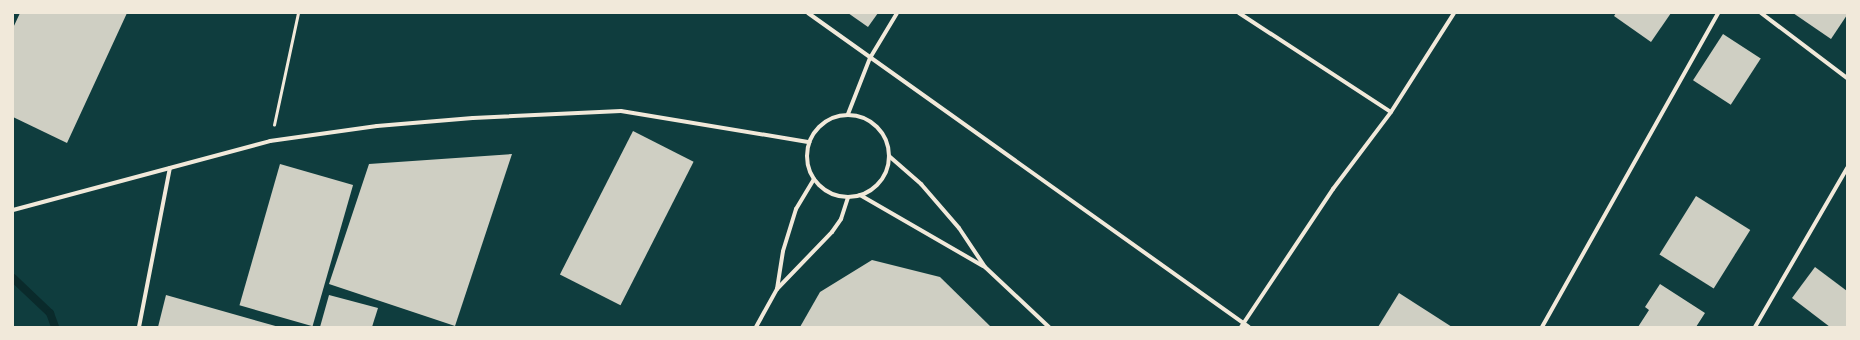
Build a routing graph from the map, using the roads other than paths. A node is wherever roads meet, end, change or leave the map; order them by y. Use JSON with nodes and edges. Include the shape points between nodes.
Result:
{"nodes":[{"id":1,"x":808,"y":13,"type":"edge"},
{"id":2,"x":897,"y":13,"type":"edge"},
{"id":3,"x":1239,"y":13,"type":"edge"},
{"id":4,"x":1454,"y":13,"type":"edge"},
{"id":5,"x":1718,"y":13,"type":"edge"},
{"id":6,"x":1761,"y":13,"type":"edge"},
{"id":7,"x":870,"y":58,"type":"junction"},
{"id":8,"x":1847,"y":78,"type":"edge"},
{"id":9,"x":1391,"y":112,"type":"junction"},
{"id":10,"x":848,"y":114,"type":"junction"},
{"id":11,"x":809,"y":142,"type":"junction"},
{"id":12,"x":889,"y":156,"type":"junction"},
{"id":13,"x":170,"y":168,"type":"junction"},
{"id":14,"x":1847,"y":168,"type":"edge"},
{"id":15,"x":814,"y":179,"type":"junction"},
{"id":16,"x":860,"y":195,"type":"junction"},
{"id":17,"x":848,"y":197,"type":"junction"},
{"id":18,"x":13,"y":210,"type":"edge"},
{"id":19,"x":985,"y":267,"type":"junction"},
{"id":20,"x":777,"y":289,"type":"junction"},
{"id":21,"x":1245,"y":322,"type":"junction"},
{"id":22,"x":139,"y":327,"type":"edge"},
{"id":23,"x":756,"y":327,"type":"edge"},
{"id":24,"x":1048,"y":327,"type":"edge"},
{"id":25,"x":1241,"y":327,"type":"edge"},
{"id":26,"x":1249,"y":327,"type":"edge"},
{"id":27,"x":1542,"y":327,"type":"edge"},
{"id":28,"x":1755,"y":327,"type":"edge"}],
"edges":[{"from":1,"to":7,"type":"street"},
{"from":2,"to":7,"type":"street"},
{"from":3,"to":9,"type":"street"},
{"from":4,"to":9,"type":"street"},
{"from":5,"to":27,"type":"street"},
{"from":6,"to":8,"type":"street"},
{"from":7,"to":10,"type":"street"},
{"from":7,"to":21,"type":"street"},
{"from":9,"to":21,"type":"street","via":[[1333,189]]},
{"from":10,"to":11,"type":"street","via":[[824,122]]},
{"from":10,"to":12,"type":"street","via":[[861,116],[882,132]]},
{"from":11,"to":13,"type":"street","via":[[621,111],[384,125],[270,141]]},
{"from":11,"to":15,"type":"street","via":[[807,155]]},
{"from":12,"to":16,"type":"street","via":[[887,169],[881,180],[872,189]]},
{"from":12,"to":19,"type":"street","via":[[921,184],[954,222]]},
{"from":13,"to":18,"type":"street"},
{"from":13,"to":22,"type":"street"},
{"from":14,"to":28,"type":"street"},
{"from":15,"to":17,"type":"street","via":[[835,195]]},
{"from":15,"to":20,"type":"street","via":[[796,209],[783,251]]},
{"from":16,"to":17,"type":"street"},
{"from":16,"to":19,"type":"street"},
{"from":17,"to":20,"type":"street","via":[[841,219],[832,232]]},
{"from":19,"to":24,"type":"street"},
{"from":20,"to":23,"type":"street"},
{"from":21,"to":25,"type":"street"},
{"from":21,"to":26,"type":"street"}]}
